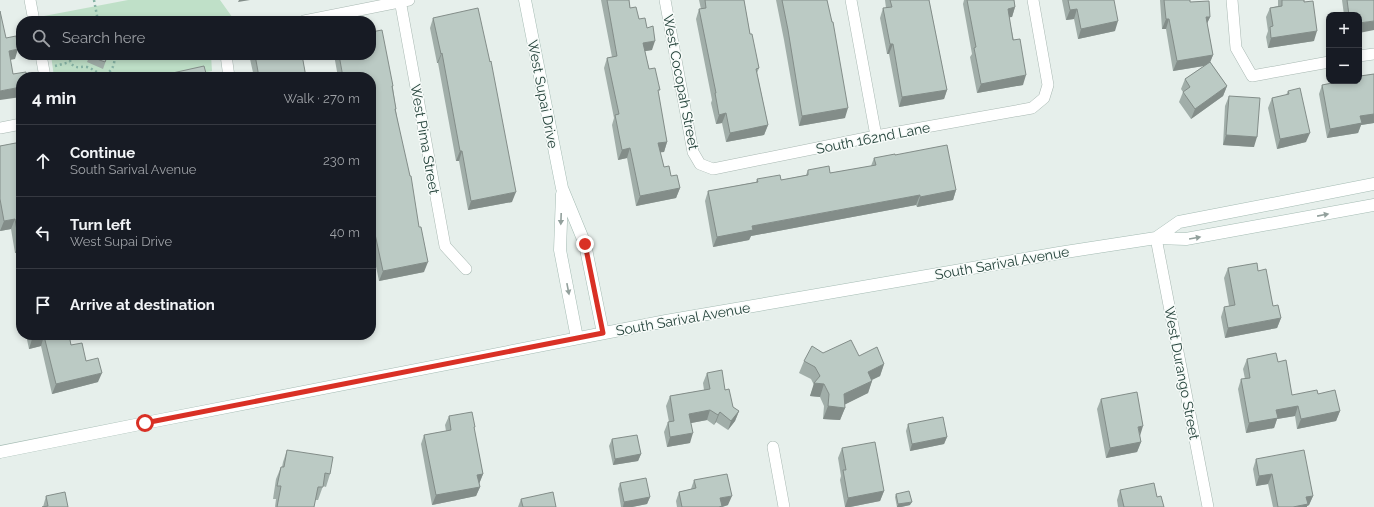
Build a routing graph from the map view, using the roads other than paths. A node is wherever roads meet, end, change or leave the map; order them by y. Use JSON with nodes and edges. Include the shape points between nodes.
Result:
{"nodes":[{"id":1,"x":31,"y":0,"type":"edge"},
{"id":2,"x":403,"y":0,"type":"edge"},
{"id":3,"x":525,"y":0,"type":"edge"},
{"id":4,"x":665,"y":0,"type":"edge"},
{"id":5,"x":851,"y":0,"type":"edge"},
{"id":6,"x":1033,"y":0,"type":"edge"},
{"id":7,"x":1232,"y":0,"type":"edge"},
{"id":8,"x":33,"y":16,"type":"edge"},
{"id":9,"x":328,"y":16,"type":"edge"},
{"id":10,"x":1374,"y":54,"type":"edge"},
{"id":11,"x":1362,"y":56,"type":"edge"},
{"id":12,"x":42,"y":60,"type":"edge"},
{"id":13,"x":226,"y":60,"type":"edge"},
{"id":14,"x":1326,"y":63,"type":"edge"},
{"id":15,"x":44,"y":72,"type":"edge"},
{"id":16,"x":228,"y":72,"type":"edge"},
{"id":17,"x":16,"y":125,"type":"edge"},
{"id":18,"x":0,"y":128,"type":"edge"},
{"id":19,"x":876,"y":136,"type":"junction"},
{"id":20,"x":700,"y":164,"type":"joint"},
{"id":21,"x":1374,"y":184,"type":"edge"},
{"id":22,"x":562,"y":188,"type":"junction"},
{"id":23,"x":1374,"y":205,"type":"edge"},
{"id":24,"x":1156,"y":238,"type":"junction"},
{"id":25,"x":466,"y":269,"type":"dead end"},
{"id":26,"x":603,"y":333,"type":"junction"},
{"id":27,"x":577,"y":338,"type":"junction"},
{"id":28,"x":773,"y":447,"type":"dead end"},
{"id":29,"x":0,"y":452,"type":"edge"},
{"id":30,"x":784,"y":507,"type":"edge"},
{"id":31,"x":1208,"y":507,"type":"edge"}],
"edges":[{"from":1,"to":8,"type":"street"},
{"from":2,"to":9,"type":"street"},
{"from":2,"to":25,"type":"street","name":"West Pima Street","via":[[445,246]]},
{"from":3,"to":22,"type":"main road","name":"West Supai Drive"},
{"from":4,"to":20,"type":"street","name":"West Cocopah Street","via":[[693,152]]},
{"from":5,"to":19,"type":"street"},
{"from":6,"to":19,"type":"street","name":"South 162nd Lane","via":[[1048,85],[1044,98],[1032,108]]},
{"from":7,"to":14,"type":"street","via":[[1236,48],[1252,76]]},
{"from":10,"to":11,"type":"street"},
{"from":12,"to":15,"type":"street"},
{"from":13,"to":16,"type":"street"},
{"from":17,"to":18,"type":"street"},
{"from":19,"to":20,"type":"street","name":"South 162nd Lane","via":[[713,169]]},
{"from":21,"to":24,"type":"main road","name":"South Sarival Avenue","via":[[1179,222]]},
{"from":22,"to":26,"type":"main road","name":"West Supai Drive","via":[[585,244]]},
{"from":22,"to":27,"type":"main road","name":"West Supai Drive","one_way":true,"via":[[560,250]]},
{"from":24,"to":23,"type":"main road","name":"South Sarival Avenue","one_way":true,"via":[[1186,239]]},
{"from":24,"to":26,"type":"main road","name":"South Sarival Avenue"},
{"from":24,"to":31,"type":"street","name":"West Durango Street"},
{"from":26,"to":27,"type":"main road","name":"South Sarival Avenue"},
{"from":27,"to":29,"type":"main road","name":"South Sarival Avenue"},
{"from":28,"to":30,"type":"street"}]}
